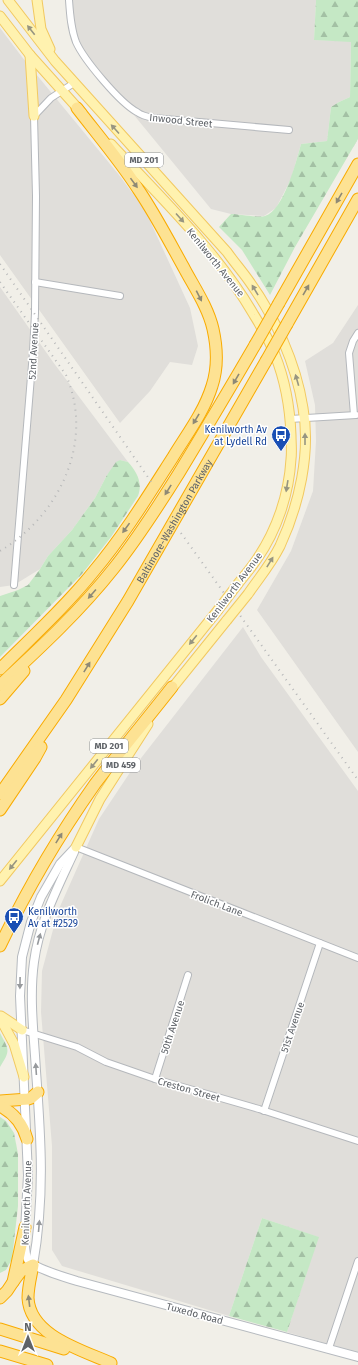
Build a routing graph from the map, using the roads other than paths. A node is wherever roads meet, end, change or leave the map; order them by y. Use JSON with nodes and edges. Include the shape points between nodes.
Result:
{"nodes":[{"id":1,"x":8,"y":0,"type":"edge"},
{"id":2,"x":37,"y":0,"type":"edge"},
{"id":3,"x":69,"y":0,"type":"edge"},
{"id":4,"x":0,"y":16,"type":"edge"},
{"id":5,"x":30,"y":55,"type":"junction"},
{"id":6,"x":55,"y":61,"type":"junction"},
{"id":7,"x":74,"y":82,"type":"junction"},
{"id":8,"x":61,"y":91,"type":"junction"},
{"id":9,"x":77,"y":108,"type":"junction"},
{"id":10,"x":34,"y":116,"type":"junction"},
{"id":11,"x":289,"y":130,"type":"dead end"},
{"id":12,"x":358,"y":164,"type":"edge"},
{"id":13,"x":358,"y":199,"type":"edge"},
{"id":14,"x":35,"y":282,"type":"junction"},
{"id":15,"x":120,"y":296,"type":"dead end"},
{"id":16,"x":358,"y":333,"type":"edge"},
{"id":17,"x":356,"y":415,"type":"edge"},
{"id":18,"x":305,"y":418,"type":"junction"},
{"id":19,"x":290,"y":419,"type":"junction"},
{"id":20,"x":14,"y":586,"type":"dead end"},
{"id":21,"x":62,"y":626,"type":"junction"},
{"id":22,"x":0,"y":669,"type":"edge"},
{"id":23,"x":0,"y":686,"type":"edge"},
{"id":24,"x":172,"y":687,"type":"junction"},
{"id":25,"x":0,"y":699,"type":"edge"},
{"id":26,"x":66,"y":700,"type":"junction"},
{"id":27,"x":0,"y":794,"type":"edge"},
{"id":28,"x":0,"y":810,"type":"edge"},
{"id":29,"x":76,"y":847,"type":"junction"},
{"id":30,"x":0,"y":881,"type":"edge"},
{"id":31,"x":320,"y":943,"type":"junction"},
{"id":32,"x":0,"y":946,"type":"edge"},
{"id":33,"x":358,"y":958,"type":"edge"},
{"id":34,"x":188,"y":975,"type":"dead end"},
{"id":35,"x":0,"y":1015,"type":"edge"},
{"id":36,"x":0,"y":1018,"type":"edge"},
{"id":37,"x":22,"y":1030,"type":"junction"},
{"id":38,"x":34,"y":1033,"type":"junction"},
{"id":39,"x":24,"y":1077,"type":"junction"},
{"id":40,"x":155,"y":1079,"type":"junction"},
{"id":41,"x":38,"y":1092,"type":"junction"},
{"id":42,"x":25,"y":1100,"type":"junction"},
{"id":43,"x":0,"y":1101,"type":"edge"},
{"id":44,"x":0,"y":1106,"type":"edge"},
{"id":45,"x":264,"y":1111,"type":"junction"},
{"id":46,"x":28,"y":1139,"type":"junction"},
{"id":47,"x":358,"y":1141,"type":"edge"},
{"id":48,"x":25,"y":1226,"type":"junction"},
{"id":49,"x":358,"y":1260,"type":"edge"},
{"id":50,"x":33,"y":1265,"type":"junction"},
{"id":51,"x":13,"y":1282,"type":"junction"},
{"id":52,"x":0,"y":1298,"type":"edge"},
{"id":53,"x":0,"y":1329,"type":"edge"},
{"id":54,"x":329,"y":1348,"type":"junction"},
{"id":55,"x":0,"y":1351,"type":"edge"},
{"id":56,"x":0,"y":1355,"type":"edge"},
{"id":57,"x":358,"y":1357,"type":"edge"},
{"id":58,"x":114,"y":1364,"type":"edge"},
{"id":59,"x":21,"y":1365,"type":"edge"},
{"id":60,"x":47,"y":1365,"type":"edge"}],
"edges":[{"from":6,"to":1,"type":"main road","name":"Kenilworth Avenue","number":"MD 201","one_way":true},
{"from":2,"to":6,"type":"main road","via":[[41,29]]},
{"from":3,"to":11,"type":"street","name":"Inwood Street","via":[[72,31],[77,44],[85,57],[135,112],[154,118]]},
{"from":4,"to":5,"type":"main road","name":"Kenilworth Avenue","number":"MD 201"},
{"from":5,"to":8,"type":"main road","name":"Kenilworth Avenue","number":"MD 201"},
{"from":5,"to":10,"type":"main road"},
{"from":6,"to":7,"type":"main road","name":"Kenilworth Avenue","number":"MD 201"},
{"from":7,"to":8,"type":"street"},
{"from":18,"to":7,"type":"main road","name":"Kenilworth Avenue","number":"MD 201","one_way":true,"via":[[300,391],[287,350],[272,317],[250,281]]},
{"from":8,"to":9,"type":"main road","name":"Kenilworth Avenue","number":"MD 201"},
{"from":8,"to":10,"type":"street","via":[[50,98]]},
{"from":9,"to":19,"type":"main road","name":"Kenilworth Avenue","number":"MD 201","one_way":true,"via":[[209,250],[245,299],[276,356]]},
{"from":9,"to":22,"type":"highway","one_way":true,"via":[[137,187],[207,311],[213,329],[216,368],[212,386],[199,414],[126,529],[94,572]]},
{"from":10,"to":14,"type":"street","name":"52nd Avenue"},
{"from":12,"to":21,"type":"highway","name":"Baltimore-Washington Parkway","one_way":true,"bridge":true,"via":[[212,420],[146,524],[111,572]]},
{"from":26,"to":13,"type":"highway","name":"Baltimore-Washington Parkway","one_way":true,"bridge":true,"via":[[128,602]]},
{"from":14,"to":15,"type":"street"},
{"from":14,"to":20,"type":"street","name":"52nd Avenue","via":[[33,352]]},
{"from":16,"to":17,"type":"street","via":[[349,353]]},
{"from":17,"to":18,"type":"street"},
{"from":18,"to":19,"type":"street"},
{"from":24,"to":18,"type":"main road","name":"Kenilworth Avenue","number":"MD 201","one_way":true,"bridge":true,"via":[[248,594],[269,566],[279,547],[292,519],[299,492],[305,446]]},
{"from":19,"to":30,"type":"main road","name":"Kenilworth Avenue","number":"MD 201","one_way":true,"bridge":true,"via":[[291,459],[286,492],[269,539],[257,559]]},
{"from":21,"to":23,"type":"highway","name":"Baltimore-Washington Parkway"},
{"from":21,"to":25,"type":"highway"},
{"from":24,"to":29,"type":"main road","name":"Kenilworth Avenue","number":"MD 459","via":[[106,789]]},
{"from":32,"to":24,"type":"highway","number":"MD 201","one_way":true,"via":[[36,876],[65,829],[96,784]]},
{"from":26,"to":27,"type":"highway","name":"Baltimore-Washington Parkway"},
{"from":26,"to":28,"type":"highway","via":[[35,758]]},
{"from":29,"to":31,"type":"street","name":"Frolich Lane"},
{"from":29,"to":37,"type":"main road","name":"Kenilworth Avenue","number":"MD 459","one_way":true,"via":[[60,864],[37,905],[28,930],[20,978]]},
{"from":38,"to":29,"type":"main road","name":"Kenilworth Avenue","number":"MD 459","one_way":true,"via":[[32,986],[37,944]]},
{"from":31,"to":33,"type":"street","name":"Frolich Lane"},
{"from":31,"to":45,"type":"street","name":"51st Avenue"},
{"from":34,"to":40,"type":"street","name":"50th Avenue"},
{"from":35,"to":37,"type":"main road"},
{"from":36,"to":39,"type":"main road","via":[[14,1044]]},
{"from":37,"to":38,"type":"street","name":"Creston Street"},
{"from":37,"to":39,"type":"main road","name":"Kenilworth Avenue","number":"MD 459"},
{"from":38,"to":40,"type":"street","name":"Creston Street","via":[[77,1047],[106,1062]]},
{"from":41,"to":38,"type":"main road","name":"Kenilworth Avenue","number":"MD 459","one_way":true},
{"from":39,"to":42,"type":"main road","name":"Kenilworth Avenue","number":"MD 459"},
{"from":40,"to":45,"type":"street","name":"Creston Street"},
{"from":41,"to":42,"type":"highway"},
{"from":50,"to":41,"type":"main road","name":"Kenilworth Avenue","number":"MD 459","one_way":true,"via":[[42,1187]]},
{"from":42,"to":43,"type":"highway"},
{"from":42,"to":46,"type":"main road","name":"Kenilworth Avenue","number":"MD 459"},
{"from":44,"to":46,"type":"highway","via":[[17,1120]]},
{"from":45,"to":47,"type":"street","name":"Creston Street"},
{"from":46,"to":48,"type":"main road","name":"Kenilworth Avenue","number":"MD 459"},
{"from":48,"to":50,"type":"main road","name":"Kenilworth Avenue","number":"MD 459","via":[[25,1250],[28,1260]]},
{"from":48,"to":51,"type":"highway"},
{"from":49,"to":54,"type":"street"},
{"from":50,"to":51,"type":"highway","via":[[21,1271]]},
{"from":50,"to":54,"type":"main road","name":"Tuxedo Road","via":[[85,1284]]},
{"from":58,"to":50,"type":"highway","one_way":true,"via":[[53,1337],[38,1324],[28,1299]]},
{"from":51,"to":52,"type":"highway"},
{"from":53,"to":58,"type":"highway"},
{"from":54,"to":57,"type":"main road","name":"Tuxedo Road"},
{"from":55,"to":60,"type":"highway"},
{"from":56,"to":59,"type":"highway"}]}
